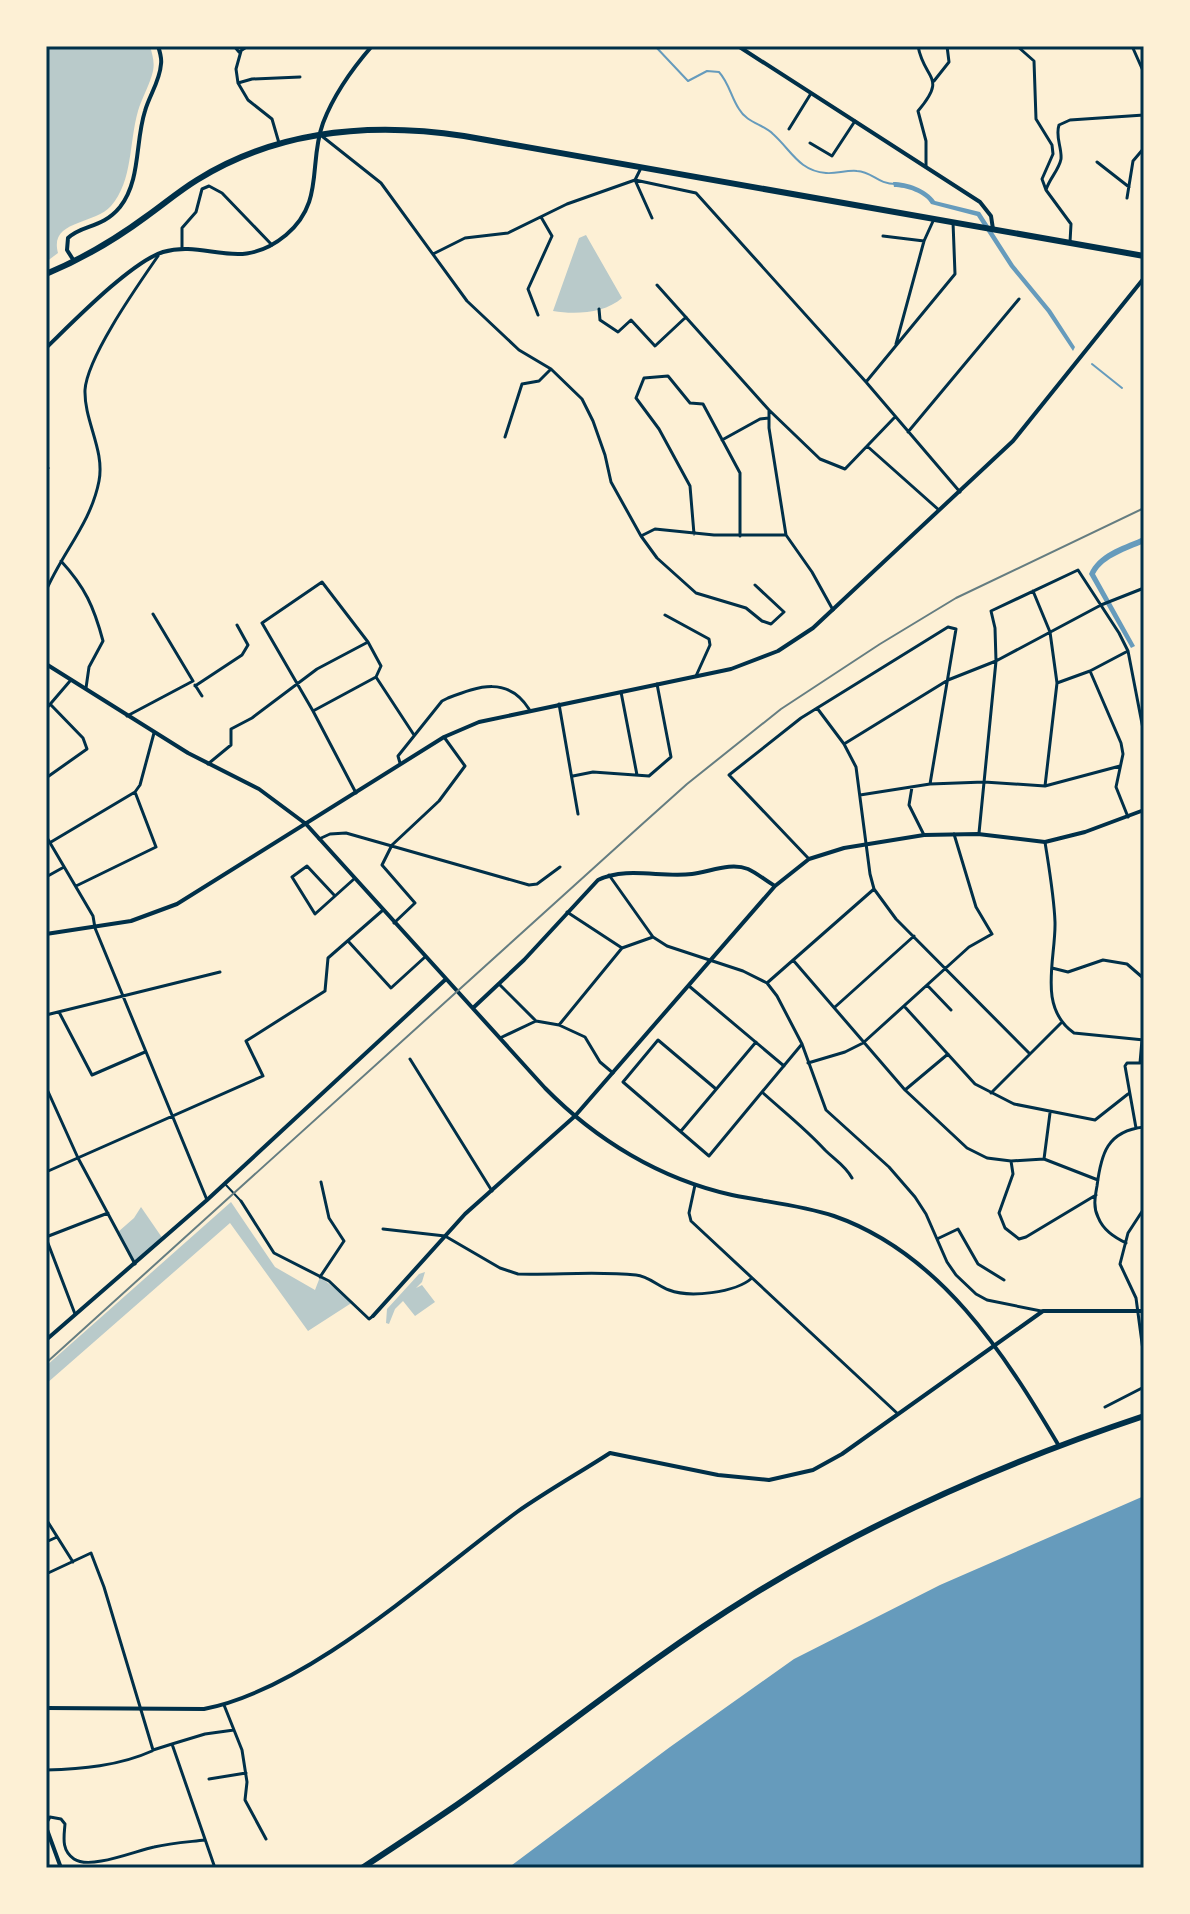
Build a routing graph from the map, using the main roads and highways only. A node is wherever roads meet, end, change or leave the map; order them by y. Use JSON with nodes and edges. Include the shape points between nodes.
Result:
{"nodes":[{"id":1,"x":1144,"y":256,"type":"edge"},
{"id":2,"x":46,"y":274,"type":"edge"},
{"id":3,"x":1144,"y":1416,"type":"edge"},
{"id":4,"x":362,"y":1868,"type":"edge"}],
"edges":[{"from":1,"to":2,"type":"highway","via":[[424,130],[384,128],[320,134],[240,158],[199,178],[126,231]]},
{"from":3,"to":4,"type":"highway","via":[[965,1483],[751,1596]]}]}
